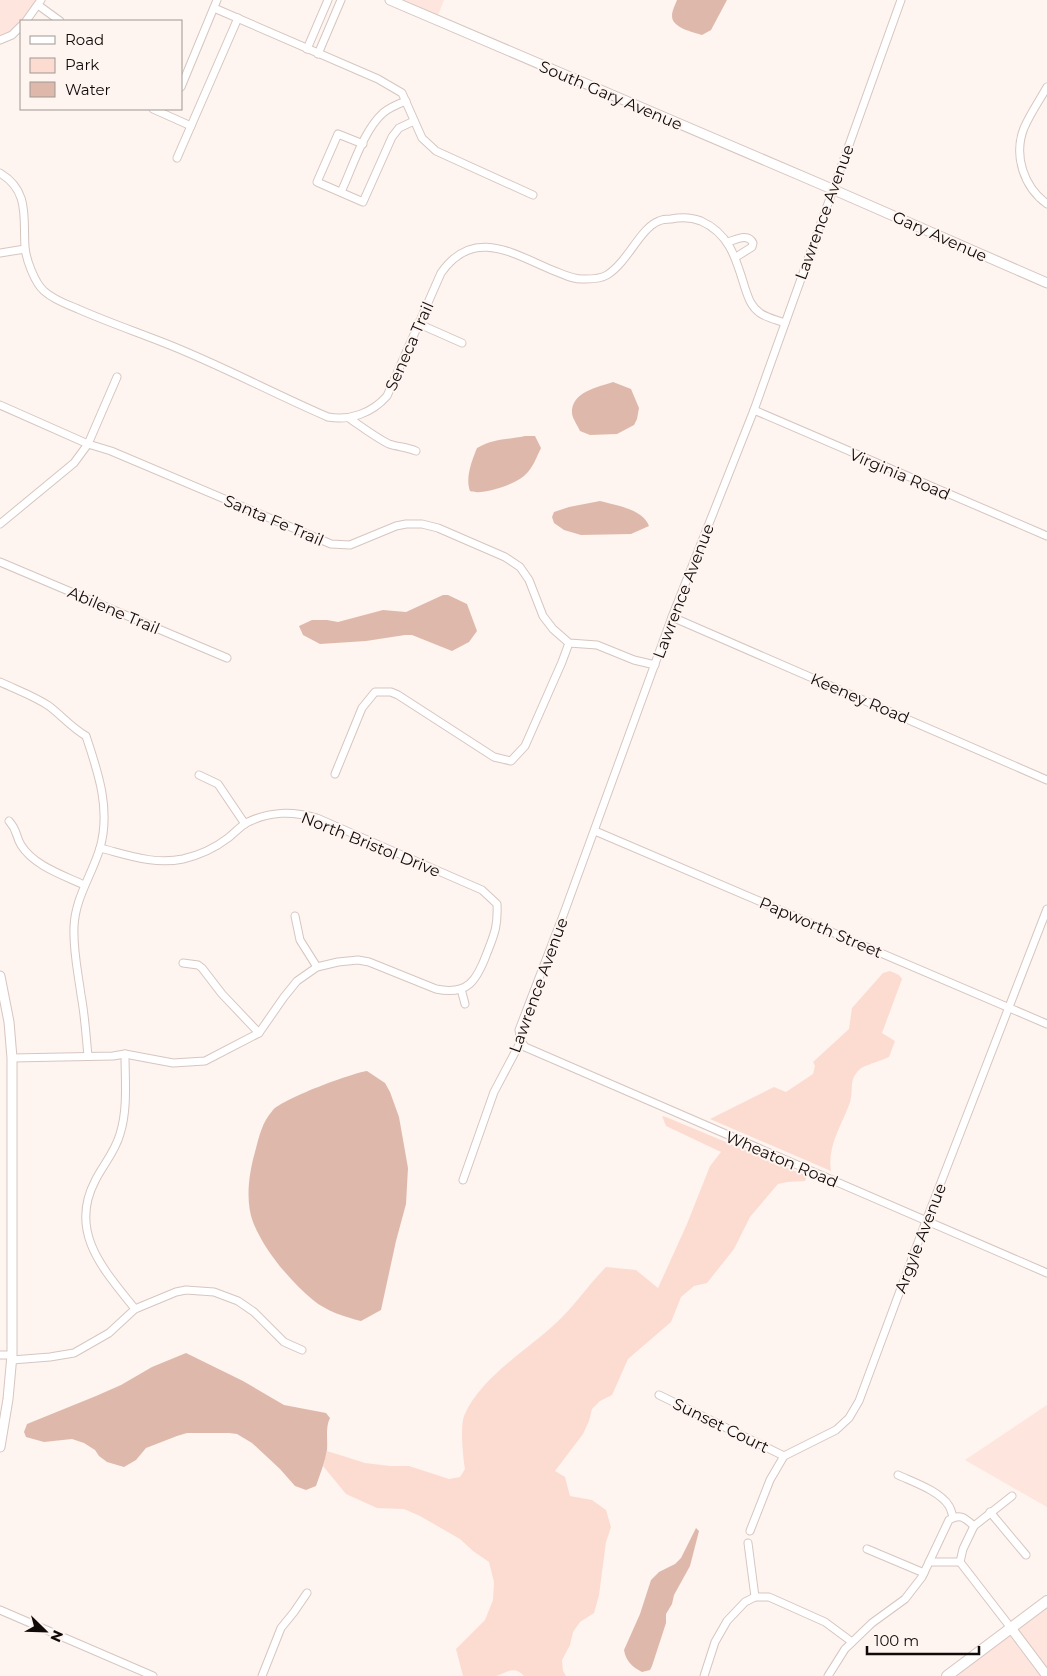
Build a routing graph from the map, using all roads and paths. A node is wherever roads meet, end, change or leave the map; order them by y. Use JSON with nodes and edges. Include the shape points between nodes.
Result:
{"nodes":[{"id":1,"x":217,"y":0,"type":"edge"},
{"id":2,"x":328,"y":0,"type":"edge"},
{"id":3,"x":341,"y":0,"type":"edge"},
{"id":4,"x":390,"y":0,"type":"edge"},
{"id":5,"x":901,"y":0,"type":"edge"},
{"id":6,"x":40,"y":2,"type":"edge"},
{"id":7,"x":214,"y":8,"type":"junction"},
{"id":8,"x":238,"y":18,"type":"junction"},
{"id":9,"x":27,"y":20,"type":"edge"},
{"id":10,"x":59,"y":20,"type":"edge"},
{"id":11,"x":20,"y":27,"type":"edge"},
{"id":12,"x":0,"y":40,"type":"edge"},
{"id":13,"x":307,"y":49,"type":"junction"},
{"id":14,"x":318,"y":54,"type":"junction"},
{"id":15,"x":182,"y":85,"type":"edge"},
{"id":16,"x":1047,"y":87,"type":"edge"},
{"id":17,"x":406,"y":100,"type":"junction"},
{"id":18,"x":154,"y":110,"type":"edge"},
{"id":19,"x":172,"y":110,"type":"edge"},
{"id":20,"x":169,"y":116,"type":"junction"},
{"id":21,"x":414,"y":121,"type":"junction"},
{"id":22,"x":191,"y":126,"type":"junction"},
{"id":23,"x":363,"y":144,"type":"junction"},
{"id":24,"x":177,"y":158,"type":"dead end"},
{"id":25,"x":0,"y":173,"type":"edge"},
{"id":26,"x":832,"y":189,"type":"junction"},
{"id":27,"x":341,"y":192,"type":"junction"},
{"id":28,"x":533,"y":195,"type":"dead end"},
{"id":29,"x":1047,"y":204,"type":"edge"},
{"id":30,"x":728,"y":242,"type":"junction"},
{"id":31,"x":25,"y":249,"type":"junction"},
{"id":32,"x":0,"y":252,"type":"edge"},
{"id":33,"x":736,"y":257,"type":"junction"},
{"id":34,"x":1047,"y":283,"type":"edge"},
{"id":35,"x":785,"y":323,"type":"junction"},
{"id":36,"x":418,"y":324,"type":"junction"},
{"id":37,"x":462,"y":343,"type":"dead end"},
{"id":38,"x":117,"y":378,"type":"dead end"},
{"id":39,"x":0,"y":405,"type":"edge"},
{"id":40,"x":754,"y":410,"type":"junction"},
{"id":41,"x":349,"y":418,"type":"junction"},
{"id":42,"x":88,"y":444,"type":"junction"},
{"id":43,"x":416,"y":452,"type":"dead end"},
{"id":44,"x":0,"y":524,"type":"edge"},
{"id":45,"x":1047,"y":536,"type":"edge"},
{"id":46,"x":0,"y":562,"type":"edge"},
{"id":47,"x":672,"y":617,"type":"junction"},
{"id":48,"x":569,"y":643,"type":"junction"},
{"id":49,"x":227,"y":658,"type":"dead end"},
{"id":50,"x":655,"y":665,"type":"junction"},
{"id":51,"x":0,"y":682,"type":"edge"},
{"id":52,"x":335,"y":774,"type":"dead end"},
{"id":53,"x":199,"y":775,"type":"dead end"},
{"id":54,"x":1047,"y":780,"type":"edge"},
{"id":55,"x":9,"y":821,"type":"dead end"},
{"id":56,"x":245,"y":824,"type":"junction"},
{"id":57,"x":595,"y":831,"type":"junction"},
{"id":58,"x":100,"y":848,"type":"junction"},
{"id":59,"x":84,"y":884,"type":"junction"},
{"id":60,"x":1047,"y":909,"type":"edge"},
{"id":61,"x":295,"y":916,"type":"dead end"},
{"id":62,"x":183,"y":963,"type":"dead end"},
{"id":63,"x":316,"y":967,"type":"junction"},
{"id":64,"x":0,"y":976,"type":"edge"},
{"id":65,"x":461,"y":989,"type":"junction"},
{"id":66,"x":465,"y":1004,"type":"dead end"},
{"id":67,"x":1009,"y":1007,"type":"junction"},
{"id":68,"x":1047,"y":1024,"type":"edge"},
{"id":69,"x":259,"y":1033,"type":"junction"},
{"id":70,"x":521,"y":1041,"type":"junction"},
{"id":71,"x":125,"y":1054,"type":"junction"},
{"id":72,"x":88,"y":1056,"type":"junction"},
{"id":73,"x":12,"y":1058,"type":"junction"},
{"id":74,"x":463,"y":1180,"type":"dead end"},
{"id":75,"x":926,"y":1221,"type":"junction"},
{"id":76,"x":1047,"y":1273,"type":"edge"},
{"id":77,"x":135,"y":1310,"type":"junction"},
{"id":78,"x":302,"y":1350,"type":"dead end"},
{"id":79,"x":0,"y":1355,"type":"edge"},
{"id":80,"x":12,"y":1357,"type":"junction"},
{"id":81,"x":659,"y":1395,"type":"dead end"},
{"id":82,"x":0,"y":1447,"type":"edge"},
{"id":83,"x":784,"y":1456,"type":"junction"},
{"id":84,"x":898,"y":1475,"type":"dead end"},
{"id":85,"x":1012,"y":1496,"type":"dead end"},
{"id":86,"x":990,"y":1512,"type":"junction"},
{"id":87,"x":953,"y":1517,"type":"junction"},
{"id":88,"x":974,"y":1526,"type":"junction"},
{"id":89,"x":750,"y":1531,"type":"dead end"},
{"id":90,"x":748,"y":1543,"type":"dead end"},
{"id":91,"x":866,"y":1549,"type":"dead end"},
{"id":92,"x":1026,"y":1555,"type":"dead end"},
{"id":93,"x":929,"y":1562,"type":"junction"},
{"id":94,"x":960,"y":1562,"type":"junction"},
{"id":95,"x":924,"y":1573,"type":"junction"},
{"id":96,"x":307,"y":1593,"type":"dead end"},
{"id":97,"x":755,"y":1597,"type":"junction"},
{"id":98,"x":1047,"y":1601,"type":"edge"},
{"id":99,"x":0,"y":1610,"type":"edge"},
{"id":100,"x":1011,"y":1628,"type":"junction"},
{"id":101,"x":852,"y":1642,"type":"junction"},
{"id":102,"x":153,"y":1676,"type":"edge"},
{"id":103,"x":262,"y":1676,"type":"edge"},
{"id":104,"x":704,"y":1676,"type":"edge"},
{"id":105,"x":828,"y":1676,"type":"edge"},
{"id":106,"x":947,"y":1676,"type":"edge"},
{"id":107,"x":1047,"y":1676,"type":"edge"}],
"edges":[{"from":1,"to":7,"type":"street"},
{"from":2,"to":13,"type":"street"},
{"from":3,"to":14,"type":"street"},
{"from":4,"to":26,"type":"main road","name":"South Gary Avenue"},
{"from":5,"to":26,"type":"street","name":"Lawrence Avenue"},
{"from":6,"to":9,"type":"street"},
{"from":6,"to":10,"type":"street"},
{"from":7,"to":8,"type":"street"},
{"from":7,"to":15,"type":"street"},
{"from":8,"to":13,"type":"street"},
{"from":8,"to":22,"type":"street"},
{"from":11,"to":12,"type":"street"},
{"from":13,"to":14,"type":"street"},
{"from":14,"to":17,"type":"street","via":[[378,79],[402,93]]},
{"from":16,"to":29,"type":"street","via":[[1024,129],[1020,148],[1026,181]]},
{"from":17,"to":21,"type":"street"},
{"from":17,"to":23,"type":"street","via":[[378,118]]},
{"from":18,"to":20,"type":"street"},
{"from":19,"to":20,"type":"street"},
{"from":20,"to":22,"type":"street"},
{"from":21,"to":27,"type":"street","via":[[399,128],[392,137],[363,202]]},
{"from":21,"to":28,"type":"street","via":[[422,138],[436,152]]},
{"from":22,"to":24,"type":"street"},
{"from":23,"to":27,"type":"street"},
{"from":23,"to":27,"type":"street","via":[[338,134],[317,182]]},
{"from":25,"to":31,"type":"street","name":"Seneca Trail","via":[[23,199]]},
{"from":26,"to":34,"type":"main road","name":"Gary Avenue"},
{"from":26,"to":35,"type":"street","name":"Lawrence Avenue"},
{"from":30,"to":33,"type":"street","name":"Seneca Trail"},
{"from":30,"to":33,"type":"street","via":[[751,238],[752,247]]},
{"from":30,"to":36,"type":"street","name":"Seneca Trail","via":[[715,228],[700,221],[682,217],[658,221],[642,234],[623,262],[606,276],[584,279],[569,277],[499,248],[468,249],[454,258],[441,273]]},
{"from":31,"to":32,"type":"street"},
{"from":31,"to":41,"type":"street","name":"Seneca Trail","via":[[36,281],[56,300],[222,368],[328,416]]},
{"from":33,"to":35,"type":"street","name":"Seneca Trail","via":[[749,301],[760,313]]},
{"from":35,"to":40,"type":"street","name":"Lawrence Avenue"},
{"from":36,"to":37,"type":"street"},
{"from":36,"to":41,"type":"street","name":"Seneca Trail","via":[[387,396],[374,408]]},
{"from":38,"to":42,"type":"street"},
{"from":39,"to":42,"type":"street","name":"Santa Fe Trail"},
{"from":40,"to":45,"type":"street","name":"Virginia Road"},
{"from":40,"to":47,"type":"street","name":"Lawrence Avenue"},
{"from":41,"to":43,"type":"street","via":[[376,437]]},
{"from":42,"to":44,"type":"street","via":[[74,463]]},
{"from":42,"to":48,"type":"street","name":"Santa Fe Trail","via":[[331,544],[350,545],[406,524],[438,528],[506,557],[520,567],[529,580],[543,616]]},
{"from":46,"to":49,"type":"street","name":"Abilene Trail"},
{"from":47,"to":50,"type":"street","name":"Lawrence Avenue"},
{"from":47,"to":54,"type":"street","name":"Keeney Road"},
{"from":48,"to":50,"type":"street","via":[[597,645]]},
{"from":48,"to":52,"type":"street","via":[[525,746],[511,761],[494,757],[398,695],[375,692],[362,708]]},
{"from":50,"to":57,"type":"street","name":"Lawrence Avenue"},
{"from":51,"to":58,"type":"street","via":[[42,702],[86,736],[103,793]]},
{"from":53,"to":56,"type":"street","via":[[218,784]]},
{"from":55,"to":59,"type":"street","via":[[16,828],[20,844],[35,859],[49,869]]},
{"from":56,"to":58,"type":"street","name":"North Bristol Drive","via":[[208,851],[176,860],[144,859]]},
{"from":56,"to":65,"type":"street","name":"North Bristol Drive","via":[[283,812],[317,818],[477,887],[497,904],[498,922],[480,972],[472,983]]},
{"from":57,"to":67,"type":"street","name":"Papworth Street"},
{"from":57,"to":70,"type":"street","name":"Lawrence Avenue","via":[[519,1030]]},
{"from":58,"to":59,"type":"street"},
{"from":59,"to":72,"type":"street","via":[[75,920],[74,952]]},
{"from":60,"to":67,"type":"street","name":"Argyle Avenue"},
{"from":61,"to":63,"type":"street","via":[[300,940]]},
{"from":62,"to":69,"type":"street","via":[[202,968]]},
{"from":63,"to":65,"type":"street","via":[[358,960],[382,966],[436,989],[447,992]]},
{"from":63,"to":69,"type":"street","via":[[290,988]]},
{"from":64,"to":73,"type":"main road"},
{"from":65,"to":66,"type":"street"},
{"from":67,"to":68,"type":"street","name":"Papworth Street"},
{"from":67,"to":75,"type":"street","name":"Argyle Avenue"},
{"from":69,"to":71,"type":"street","via":[[205,1061],[194,1063],[166,1062]]},
{"from":70,"to":74,"type":"street","name":"Lawrence Avenue","via":[[494,1092]]},
{"from":70,"to":75,"type":"street","name":"Wheaton Road","via":[[525,1047]]},
{"from":71,"to":72,"type":"street"},
{"from":71,"to":77,"type":"street","via":[[121,1132],[94,1181],[86,1216],[87,1238],[94,1252]]},
{"from":72,"to":73,"type":"street"},
{"from":73,"to":80,"type":"main road"},
{"from":75,"to":76,"type":"street","name":"Wheaton Road"},
{"from":75,"to":83,"type":"street","name":"Argyle Avenue","via":[[854,1411],[836,1430]]},
{"from":77,"to":78,"type":"street","via":[[176,1292],[214,1292],[248,1307],[284,1342]]},
{"from":77,"to":80,"type":"street","via":[[109,1334],[74,1353]]},
{"from":79,"to":80,"type":"street"},
{"from":80,"to":82,"type":"main road"},
{"from":81,"to":83,"type":"street","name":"Sunset Court"},
{"from":83,"to":89,"type":"street","via":[[770,1480]]},
{"from":84,"to":87,"type":"street","via":[[939,1496],[949,1505]]},
{"from":85,"to":86,"type":"street"},
{"from":86,"to":88,"type":"street"},
{"from":86,"to":92,"type":"street"},
{"from":87,"to":88,"type":"street","via":[[962,1517]]},
{"from":87,"to":93,"type":"street","via":[[946,1524]]},
{"from":88,"to":94,"type":"street"},
{"from":90,"to":97,"type":"street"},
{"from":91,"to":95,"type":"street"},
{"from":93,"to":94,"type":"street"},
{"from":93,"to":95,"type":"street"},
{"from":94,"to":100,"type":"street"},
{"from":95,"to":101,"type":"street","via":[[905,1599]]},
{"from":96,"to":103,"type":"street","via":[[281,1628]]},
{"from":97,"to":101,"type":"street","via":[[769,1597],[825,1622]]},
{"from":97,"to":104,"type":"street","via":[[745,1602],[727,1621]]},
{"from":98,"to":100,"type":"main road"},
{"from":99,"to":102,"type":"street"},
{"from":100,"to":106,"type":"main road"},
{"from":100,"to":107,"type":"main road"},
{"from":101,"to":105,"type":"street"}]}
